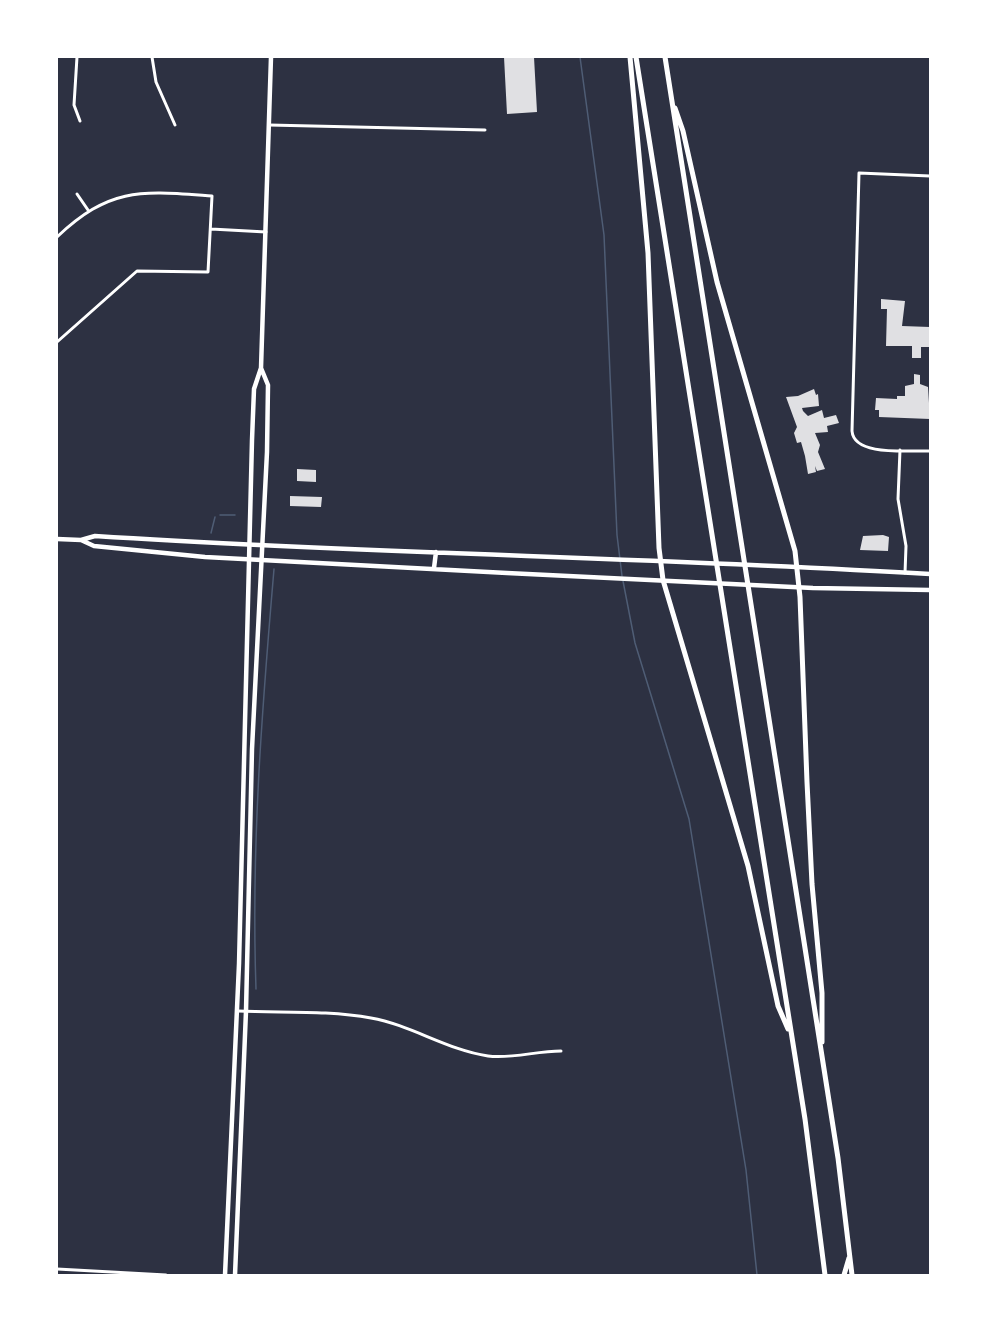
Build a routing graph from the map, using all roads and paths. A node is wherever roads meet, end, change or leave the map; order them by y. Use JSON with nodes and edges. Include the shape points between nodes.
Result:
{"nodes":[{"id":1,"x":77,"y":57,"type":"edge"},
{"id":2,"x":152,"y":57,"type":"edge"},
{"id":3,"x":271,"y":57,"type":"edge"},
{"id":4,"x":630,"y":57,"type":"edge"},
{"id":5,"x":636,"y":57,"type":"edge"},
{"id":6,"x":665,"y":57,"type":"edge"},
{"id":7,"x":671,"y":96,"type":"junction"},
{"id":8,"x":80,"y":121,"type":"dead end"},
{"id":9,"x":175,"y":125,"type":"dead end"},
{"id":10,"x":269,"y":125,"type":"junction"},
{"id":11,"x":485,"y":130,"type":"dead end"},
{"id":12,"x":930,"y":176,"type":"edge"},
{"id":13,"x":77,"y":194,"type":"dead end"},
{"id":14,"x":88,"y":210,"type":"junction"},
{"id":15,"x":211,"y":229,"type":"junction"},
{"id":16,"x":266,"y":232,"type":"junction"},
{"id":17,"x":57,"y":237,"type":"edge"},
{"id":18,"x":57,"y":342,"type":"edge"},
{"id":19,"x":261,"y":368,"type":"junction"},
{"id":20,"x":900,"y":450,"type":"junction"},
{"id":21,"x":930,"y":451,"type":"edge"},
{"id":22,"x":57,"y":538,"type":"edge"},
{"id":23,"x":81,"y":540,"type":"junction"},
{"id":24,"x":249,"y":544,"type":"junction"},
{"id":25,"x":263,"y":545,"type":"junction"},
{"id":26,"x":436,"y":552,"type":"junction"},
{"id":27,"x":248,"y":559,"type":"junction"},
{"id":28,"x":660,"y":559,"type":"junction"},
{"id":29,"x":263,"y":560,"type":"junction"},
{"id":30,"x":797,"y":566,"type":"junction"},
{"id":31,"x":434,"y":568,"type":"junction"},
{"id":32,"x":905,"y":573,"type":"junction"},
{"id":33,"x":930,"y":574,"type":"edge"},
{"id":34,"x":663,"y":580,"type":"junction"},
{"id":35,"x":799,"y":586,"type":"junction"},
{"id":36,"x":930,"y":590,"type":"edge"},
{"id":37,"x":236,"y":1011,"type":"junction"},
{"id":38,"x":246,"y":1011,"type":"junction"},
{"id":39,"x":792,"y":1037,"type":"junction"},
{"id":40,"x":561,"y":1051,"type":"dead end"},
{"id":41,"x":822,"y":1058,"type":"junction"},
{"id":42,"x":850,"y":1253,"type":"junction"},
{"id":43,"x":57,"y":1269,"type":"edge"},
{"id":44,"x":88,"y":1274,"type":"edge"},
{"id":45,"x":166,"y":1275,"type":"edge"},
{"id":46,"x":225,"y":1275,"type":"edge"},
{"id":47,"x":235,"y":1275,"type":"edge"},
{"id":48,"x":825,"y":1275,"type":"edge"},
{"id":49,"x":844,"y":1275,"type":"edge"},
{"id":50,"x":852,"y":1275,"type":"edge"}],
"edges":[{"from":1,"to":8,"type":"street","via":[[74,105]]},
{"from":2,"to":9,"type":"street","via":[[156,82]]},
{"from":3,"to":10,"type":"main road"},
{"from":4,"to":28,"type":"highway","via":[[648,253]]},
{"from":5,"to":39,"type":"highway"},
{"from":6,"to":7,"type":"highway"},
{"from":7,"to":30,"type":"highway","via":[[683,131],[717,282]]},
{"from":7,"to":41,"type":"highway"},
{"from":10,"to":11,"type":"street"},
{"from":10,"to":16,"type":"main road"},
{"from":12,"to":20,"type":"street","via":[[859,173],[852,431],[855,442],[866,449]]},
{"from":13,"to":14,"type":"street"},
{"from":14,"to":15,"type":"street","via":[[116,198],[141,194],[212,196]]},
{"from":14,"to":17,"type":"street"},
{"from":15,"to":16,"type":"street"},
{"from":15,"to":18,"type":"street","via":[[208,272],[137,271]]},
{"from":16,"to":19,"type":"main road"},
{"from":19,"to":24,"type":"main road","via":[[254,389]]},
{"from":19,"to":25,"type":"main road","via":[[268,385]]},
{"from":20,"to":21,"type":"street"},
{"from":20,"to":32,"type":"street","via":[[898,499],[906,546]]},
{"from":22,"to":23,"type":"main road"},
{"from":23,"to":24,"type":"main road","via":[[95,536]]},
{"from":23,"to":27,"type":"main road","via":[[94,546]]},
{"from":24,"to":25,"type":"main road"},
{"from":24,"to":27,"type":"main road"},
{"from":25,"to":26,"type":"main road"},
{"from":25,"to":29,"type":"main road"},
{"from":26,"to":28,"type":"main road"},
{"from":26,"to":31,"type":"main road"},
{"from":27,"to":29,"type":"main road"},
{"from":27,"to":37,"type":"main road"},
{"from":28,"to":30,"type":"main road"},
{"from":28,"to":34,"type":"highway"},
{"from":29,"to":31,"type":"main road"},
{"from":29,"to":38,"type":"main road","via":[[252,749]]},
{"from":30,"to":32,"type":"main road"},
{"from":30,"to":35,"type":"highway"},
{"from":31,"to":34,"type":"main road"},
{"from":32,"to":33,"type":"main road"},
{"from":34,"to":35,"type":"main road"},
{"from":34,"to":39,"type":"highway","via":[[735,816],[778,1006]]},
{"from":35,"to":36,"type":"main road"},
{"from":35,"to":41,"type":"highway","via":[[812,884],[822,993]]},
{"from":37,"to":38,"type":"street"},
{"from":37,"to":46,"type":"main road"},
{"from":38,"to":40,"type":"street","via":[[370,1018],[489,1056]]},
{"from":38,"to":47,"type":"main road"},
{"from":39,"to":48,"type":"highway"},
{"from":41,"to":42,"type":"highway"},
{"from":42,"to":49,"type":"highway"},
{"from":42,"to":50,"type":"highway"},
{"from":43,"to":44,"type":"street"},
{"from":44,"to":45,"type":"street"}]}
